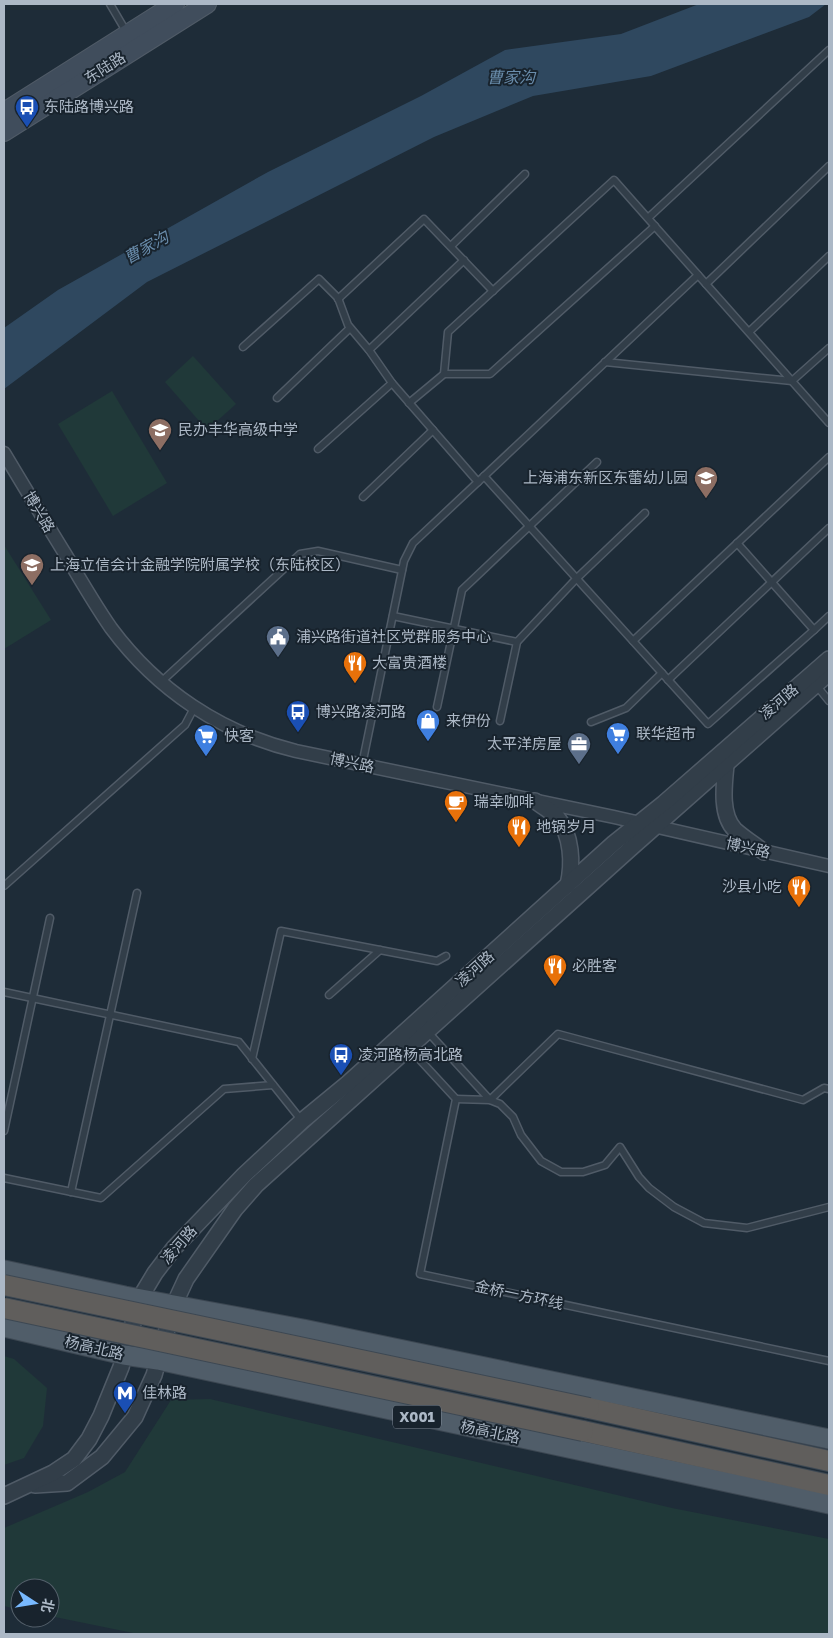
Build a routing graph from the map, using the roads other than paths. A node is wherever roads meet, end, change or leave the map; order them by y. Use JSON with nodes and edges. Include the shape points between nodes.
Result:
{"nodes":[{"id":1,"x":110,"y":4,"type":"edge"},
{"id":2,"x":175,"y":4,"type":"edge"},
{"id":3,"x":207,"y":4,"type":"edge"},
{"id":4,"x":128,"y":34,"type":"junction"},
{"id":5,"x":829,"y":50,"type":"edge"},
{"id":6,"x":4,"y":112,"type":"edge"},
{"id":7,"x":4,"y":132,"type":"edge"},
{"id":8,"x":828,"y":169,"type":"edge"},
{"id":9,"x":525,"y":174,"type":"dead end"},
{"id":10,"x":648,"y":218,"type":"junction"},
{"id":11,"x":655,"y":226,"type":"junction"},
{"id":12,"x":450,"y":246,"type":"junction"},
{"id":13,"x":829,"y":256,"type":"edge"},
{"id":14,"x":464,"y":260,"type":"junction"},
{"id":15,"x":698,"y":275,"type":"junction"},
{"id":16,"x":706,"y":284,"type":"junction"},
{"id":17,"x":493,"y":291,"type":"junction"},
{"id":18,"x":338,"y":299,"type":"junction"},
{"id":19,"x":350,"y":328,"type":"junction"},
{"id":20,"x":749,"y":332,"type":"junction"},
{"id":21,"x":243,"y":346,"type":"dead end"},
{"id":22,"x":829,"y":348,"type":"edge"},
{"id":23,"x":369,"y":350,"type":"junction"},
{"id":24,"x":605,"y":362,"type":"junction"},
{"id":25,"x":444,"y":374,"type":"junction"},
{"id":26,"x":792,"y":381,"type":"junction"},
{"id":27,"x":392,"y":383,"type":"junction"},
{"id":28,"x":277,"y":398,"type":"dead end"},
{"id":29,"x":409,"y":403,"type":"junction"},
{"id":30,"x":829,"y":423,"type":"edge"},
{"id":31,"x":433,"y":430,"type":"junction"},
{"id":32,"x":318,"y":449,"type":"dead end"},
{"id":33,"x":4,"y":454,"type":"edge"},
{"id":34,"x":829,"y":457,"type":"edge"},
{"id":35,"x":597,"y":462,"type":"dead end"},
{"id":36,"x":484,"y":476,"type":"junction"},
{"id":37,"x":478,"y":482,"type":"junction"},
{"id":38,"x":363,"y":497,"type":"dead end"},
{"id":39,"x":645,"y":514,"type":"dead end"},
{"id":40,"x":529,"y":526,"type":"junction"},
{"id":41,"x":829,"y":528,"type":"edge"},
{"id":42,"x":736,"y":543,"type":"junction"},
{"id":43,"x":402,"y":570,"type":"junction"},
{"id":44,"x":576,"y":579,"type":"junction"},
{"id":45,"x":771,"y":583,"type":"junction"},
{"id":46,"x":392,"y":616,"type":"junction"},
{"id":47,"x":829,"y":616,"type":"edge"},
{"id":48,"x":454,"y":629,"type":"junction"},
{"id":49,"x":814,"y":630,"type":"junction"},
{"id":50,"x":633,"y":641,"type":"junction"},
{"id":51,"x":517,"y":642,"type":"junction"},
{"id":52,"x":829,"y":659,"type":"edge"},
{"id":53,"x":662,"y":673,"type":"junction"},
{"id":54,"x":829,"y":673,"type":"edge"},
{"id":55,"x":668,"y":680,"type":"junction"},
{"id":56,"x":162,"y":682,"type":"junction"},
{"id":57,"x":816,"y":685,"type":"junction"},
{"id":58,"x":829,"y":701,"type":"edge"},
{"id":59,"x":437,"y":707,"type":"dead end"},
{"id":60,"x":194,"y":708,"type":"junction"},
{"id":61,"x":500,"y":721,"type":"dead end"},
{"id":62,"x":591,"y":722,"type":"dead end"},
{"id":63,"x":362,"y":765,"type":"junction"},
{"id":64,"x":726,"y":765,"type":"junction"},
{"id":65,"x":535,"y":801,"type":"junction"},
{"id":66,"x":639,"y":823,"type":"junction"},
{"id":67,"x":656,"y":826,"type":"junction"},
{"id":68,"x":764,"y":852,"type":"junction"},
{"id":69,"x":829,"y":866,"type":"edge"},
{"id":70,"x":568,"y":885,"type":"junction"},
{"id":71,"x":4,"y":886,"type":"edge"},
{"id":72,"x":136,"y":893,"type":"dead end"},
{"id":73,"x":50,"y":918,"type":"dead end"},
{"id":74,"x":380,"y":950,"type":"junction"},
{"id":75,"x":446,"y":956,"type":"dead end"},
{"id":76,"x":4,"y":992,"type":"edge"},
{"id":77,"x":329,"y":995,"type":"dead end"},
{"id":78,"x":32,"y":998,"type":"junction"},
{"id":79,"x":110,"y":1015,"type":"junction"},
{"id":80,"x":427,"y":1031,"type":"junction"},
{"id":81,"x":409,"y":1048,"type":"junction"},
{"id":82,"x":252,"y":1059,"type":"junction"},
{"id":83,"x":273,"y":1085,"type":"junction"},
{"id":84,"x":829,"y":1089,"type":"edge"},
{"id":85,"x":456,"y":1099,"type":"junction"},
{"id":86,"x":490,"y":1100,"type":"junction"},
{"id":87,"x":302,"y":1121,"type":"junction"},
{"id":88,"x":4,"y":1131,"type":"edge"},
{"id":89,"x":4,"y":1178,"type":"edge"},
{"id":90,"x":71,"y":1192,"type":"junction"},
{"id":91,"x":829,"y":1207,"type":"edge"},
{"id":92,"x":4,"y":1270,"type":"edge"},
{"id":93,"x":4,"y":1285,"type":"edge"},
{"id":94,"x":140,"y":1298,"type":"junction"},
{"id":95,"x":174,"y":1305,"type":"junction"},
{"id":96,"x":4,"y":1308,"type":"edge"},
{"id":97,"x":4,"y":1327,"type":"edge"},
{"id":98,"x":124,"y":1355,"type":"junction"},
{"id":99,"x":158,"y":1360,"type":"junction"},
{"id":100,"x":829,"y":1361,"type":"edge"},
{"id":101,"x":829,"y":1439,"type":"edge"},
{"id":102,"x":829,"y":1461,"type":"edge"},
{"id":103,"x":829,"y":1485,"type":"edge"},
{"id":104,"x":28,"y":1486,"type":"junction"},
{"id":105,"x":4,"y":1496,"type":"edge"},
{"id":106,"x":829,"y":1504,"type":"edge"}],
"edges":[{"from":1,"to":4,"type":"lane"},
{"from":2,"to":4,"type":"main road","name":"东陆路"},
{"from":3,"to":7,"type":"main road","name":"东陆路"},
{"from":4,"to":6,"type":"main road","name":"东陆路"},
{"from":5,"to":10,"type":"lane"},
{"from":8,"to":16,"type":"lane"},
{"from":9,"to":12,"type":"lane"},
{"from":10,"to":11,"type":"lane"},
{"from":10,"to":17,"type":"lane","via":[[614,180]]},
{"from":11,"to":15,"type":"lane"},
{"from":11,"to":25,"type":"lane","via":[[490,374]]},
{"from":12,"to":14,"type":"lane"},
{"from":12,"to":18,"type":"lane","via":[[424,219]]},
{"from":13,"to":20,"type":"lane"},
{"from":14,"to":17,"type":"lane"},
{"from":14,"to":23,"type":"lane"},
{"from":15,"to":16,"type":"lane"},
{"from":15,"to":24,"type":"lane"},
{"from":16,"to":20,"type":"lane"},
{"from":17,"to":25,"type":"lane","via":[[448,332]]},
{"from":18,"to":19,"type":"lane"},
{"from":18,"to":21,"type":"lane","via":[[319,279]]},
{"from":19,"to":23,"type":"lane"},
{"from":19,"to":28,"type":"lane"},
{"from":20,"to":26,"type":"lane"},
{"from":22,"to":26,"type":"lane"},
{"from":23,"to":27,"type":"lane"},
{"from":24,"to":26,"type":"lane"},
{"from":24,"to":36,"type":"lane"},
{"from":25,"to":29,"type":"lane"},
{"from":26,"to":30,"type":"lane"},
{"from":27,"to":29,"type":"lane"},
{"from":27,"to":32,"type":"lane"},
{"from":29,"to":31,"type":"lane"},
{"from":31,"to":37,"type":"lane"},
{"from":31,"to":38,"type":"lane"},
{"from":33,"to":56,"type":"street","name":"博兴路","via":[[101,612],[136,658]]},
{"from":34,"to":42,"type":"lane"},
{"from":35,"to":40,"type":"lane"},
{"from":36,"to":37,"type":"lane"},
{"from":36,"to":40,"type":"lane"},
{"from":37,"to":43,"type":"lane","via":[[413,543]]},
{"from":39,"to":44,"type":"lane"},
{"from":40,"to":44,"type":"lane"},
{"from":40,"to":48,"type":"lane","via":[[462,590]]},
{"from":41,"to":45,"type":"lane"},
{"from":42,"to":45,"type":"lane"},
{"from":42,"to":50,"type":"lane"},
{"from":43,"to":46,"type":"lane"},
{"from":43,"to":56,"type":"lane","via":[[318,551],[300,554]]},
{"from":44,"to":50,"type":"lane"},
{"from":44,"to":51,"type":"lane"},
{"from":45,"to":49,"type":"lane"},
{"from":45,"to":55,"type":"lane"},
{"from":46,"to":48,"type":"lane"},
{"from":46,"to":63,"type":"lane"},
{"from":47,"to":49,"type":"lane"},
{"from":48,"to":51,"type":"lane"},
{"from":48,"to":59,"type":"lane"},
{"from":49,"to":55,"type":"lane","via":[[708,724]]},
{"from":50,"to":53,"type":"lane"},
{"from":51,"to":61,"type":"lane"},
{"from":52,"to":66,"type":"street","name":"凌河路"},
{"from":53,"to":55,"type":"lane"},
{"from":53,"to":62,"type":"lane","via":[[626,708]]},
{"from":54,"to":57,"type":"street","name":"凌河路"},
{"from":56,"to":60,"type":"street","name":"博兴路"},
{"from":57,"to":58,"type":"lane"},
{"from":57,"to":64,"type":"street","name":"凌河路"},
{"from":60,"to":63,"type":"street","name":"博兴路","via":[[231,729],[265,742]]},
{"from":60,"to":71,"type":"lane","via":[[185,725]]},
{"from":63,"to":65,"type":"street","name":"博兴路"},
{"from":64,"to":67,"type":"street","name":"凌河路"},
{"from":64,"to":68,"type":"street","via":[[727,814],[734,829]]},
{"from":65,"to":66,"type":"street","name":"博兴路"},
{"from":65,"to":70,"type":"street","via":[[557,817],[568,838],[572,868]]},
{"from":66,"to":67,"type":"street","name":"博兴路"},
{"from":66,"to":70,"type":"street","name":"凌河路"},
{"from":67,"to":68,"type":"street","name":"博兴路"},
{"from":67,"to":80,"type":"street","name":"凌河路"},
{"from":68,"to":69,"type":"street","name":"博兴路"},
{"from":70,"to":87,"type":"street","name":"凌河路"},
{"from":72,"to":79,"type":"lane"},
{"from":73,"to":78,"type":"lane"},
{"from":74,"to":75,"type":"lane","via":[[437,961]]},
{"from":74,"to":77,"type":"lane"},
{"from":74,"to":82,"type":"lane","via":[[281,931]]},
{"from":76,"to":78,"type":"lane"},
{"from":78,"to":79,"type":"lane"},
{"from":78,"to":88,"type":"lane"},
{"from":79,"to":82,"type":"lane","via":[[239,1042]]},
{"from":79,"to":90,"type":"lane"},
{"from":80,"to":81,"type":"street","name":"凌河路"},
{"from":80,"to":86,"type":"lane"},
{"from":81,"to":85,"type":"lane"},
{"from":81,"to":95,"type":"street","name":"凌河路","via":[[256,1185],[186,1279]]},
{"from":82,"to":83,"type":"lane"},
{"from":83,"to":87,"type":"lane"},
{"from":83,"to":90,"type":"lane","via":[[224,1089],[101,1198]]},
{"from":84,"to":86,"type":"lane","via":[[824,1088],[803,1100],[558,1034]]},
{"from":85,"to":86,"type":"lane"},
{"from":85,"to":100,"type":"lane","name":"金桥一方环线","via":[[420,1274]]},
{"from":86,"to":91,"type":"lane","via":[[500,1104],[512,1117],[542,1162],[562,1172],[583,1172],[605,1164],[620,1147],[649,1188],[674,1207],[704,1223],[747,1228]]},
{"from":87,"to":94,"type":"street","name":"凌河路","via":[[244,1175],[174,1248]]},
{"from":89,"to":90,"type":"lane"},
{"from":92,"to":94,"type":"main road"},
{"from":93,"to":102,"type":"highway","bridge":true},
{"from":94,"to":95,"type":"main road"},
{"from":94,"to":98,"type":"street"},
{"from":95,"to":99,"type":"street"},
{"from":95,"to":101,"type":"main road"},
{"from":96,"to":103,"type":"highway","name":"杨高北路","number":"X001","bridge":true},
{"from":97,"to":98,"type":"main road","name":"杨高北路","number":"X001"},
{"from":98,"to":99,"type":"main road","name":"杨高北路","number":"X001"},
{"from":98,"to":104,"type":"street","via":[[89,1439],[74,1459]]},
{"from":99,"to":104,"type":"street","via":[[135,1417],[102,1457],[67,1482]]},
{"from":99,"to":106,"type":"main road","name":"杨高北路","number":"X001"},
{"from":104,"to":105,"type":"street"}]}
